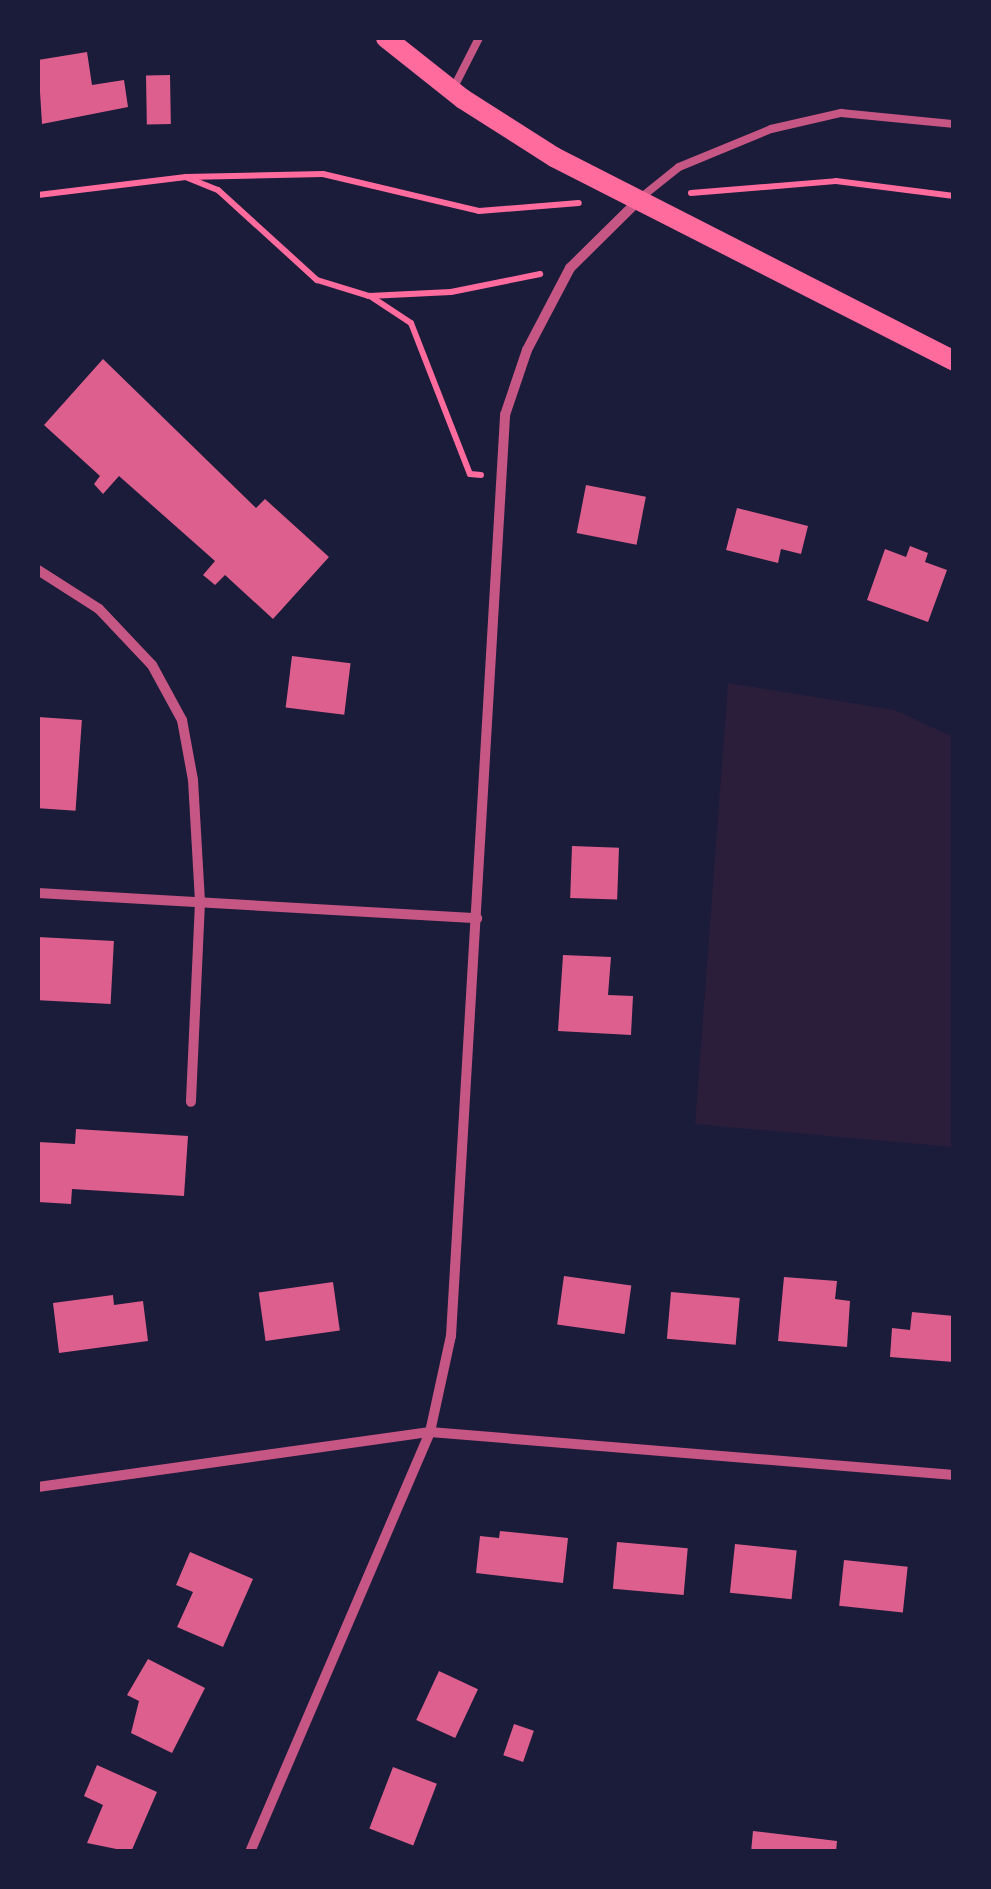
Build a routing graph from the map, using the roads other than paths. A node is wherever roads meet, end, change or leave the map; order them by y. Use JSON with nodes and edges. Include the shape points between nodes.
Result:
{"nodes":[{"id":1,"x":386,"y":38,"type":"edge"},
{"id":2,"x":480,"y":38,"type":"edge"},
{"id":3,"x":452,"y":91,"type":"junction"},
{"id":4,"x":954,"y":124,"type":"edge"},
{"id":5,"x":639,"y":200,"type":"junction"},
{"id":6,"x":954,"y":361,"type":"edge"},
{"id":7,"x":38,"y":570,"type":"edge"},
{"id":8,"x":38,"y":893,"type":"edge"},
{"id":9,"x":200,"y":902,"type":"junction"},
{"id":10,"x":477,"y":918,"type":"junction"},
{"id":11,"x":192,"y":1102,"type":"dead end"},
{"id":12,"x":430,"y":1432,"type":"junction"},
{"id":13,"x":954,"y":1476,"type":"edge"},
{"id":14,"x":38,"y":1488,"type":"edge"},
{"id":15,"x":250,"y":1852,"type":"edge"}],
"edges":[{"from":1,"to":3,"type":"main road"},
{"from":2,"to":3,"type":"lane"},
{"from":3,"to":5,"type":"main road","via":[[554,157]]},
{"from":4,"to":5,"type":"lane","via":[[841,114],[771,129],[679,168]]},
{"from":5,"to":6,"type":"main road"},
{"from":5,"to":10,"type":"street","via":[[570,268],[527,350],[505,416]]},
{"from":7,"to":9,"type":"street","via":[[99,610],[152,665],[182,720],[194,780]]},
{"from":8,"to":9,"type":"street"},
{"from":9,"to":10,"type":"street"},
{"from":9,"to":11,"type":"street"},
{"from":10,"to":12,"type":"street","via":[[451,1336]]},
{"from":12,"to":13,"type":"street"},
{"from":12,"to":14,"type":"street"},
{"from":12,"to":15,"type":"street"}]}
